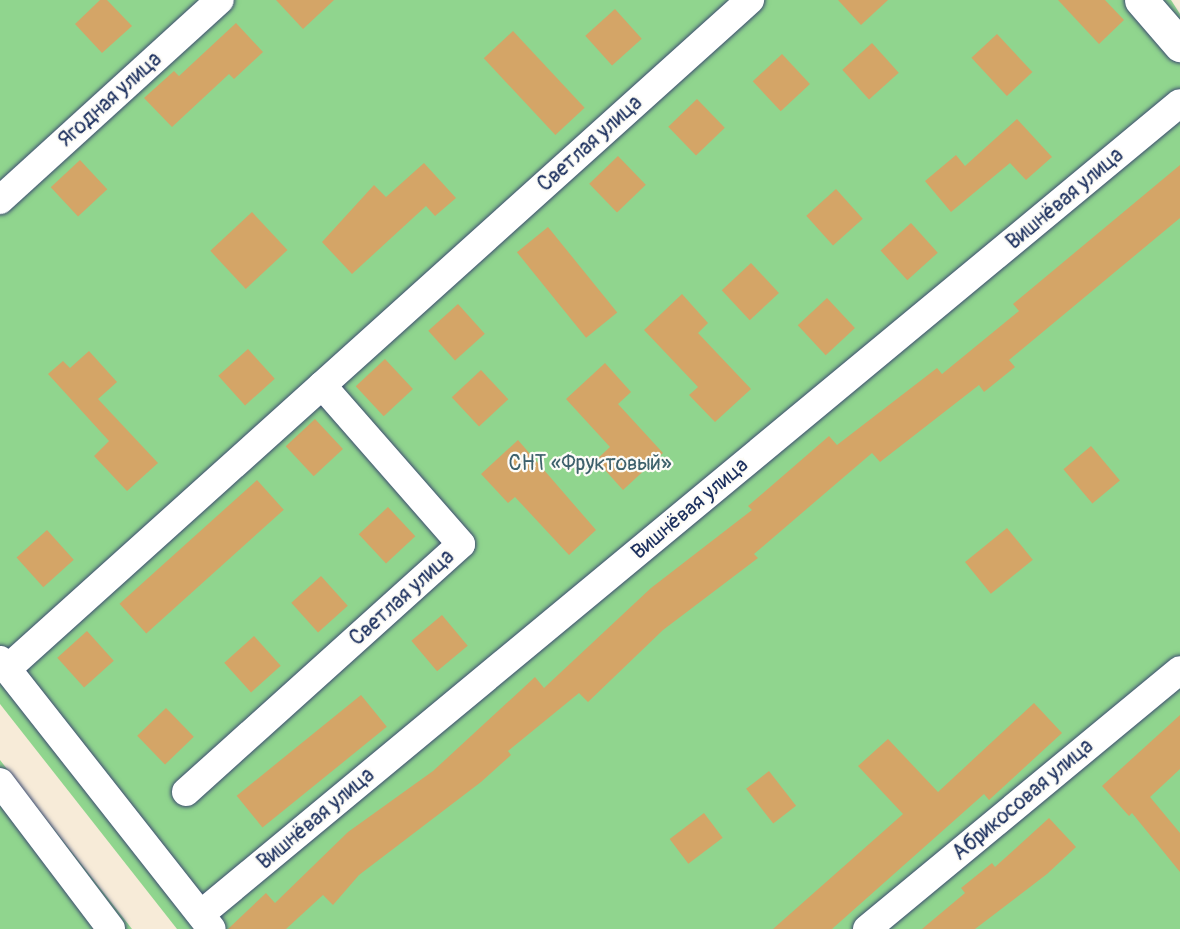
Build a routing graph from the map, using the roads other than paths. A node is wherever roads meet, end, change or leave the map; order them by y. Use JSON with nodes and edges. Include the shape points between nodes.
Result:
{"nodes":[{"id":1,"x":220,"y":0,"type":"edge"},
{"id":2,"x":750,"y":0,"type":"edge"},
{"id":3,"x":1141,"y":0,"type":"edge"},
{"id":4,"x":1180,"y":45,"type":"edge"},
{"id":5,"x":1180,"y":103,"type":"edge"},
{"id":6,"x":0,"y":200,"type":"edge"},
{"id":7,"x":322,"y":385,"type":"junction"},
{"id":8,"x":3,"y":664,"type":"edge"},
{"id":9,"x":1180,"y":670,"type":"edge"},
{"id":10,"x":186,"y":792,"type":"dead end"},
{"id":11,"x":3,"y":793,"type":"edge"},
{"id":12,"x":206,"y":922,"type":"edge"},
{"id":13,"x":111,"y":929,"type":"edge"},
{"id":14,"x":867,"y":929,"type":"edge"}],
"edges":[{"from":1,"to":6,"type":"street","name":"Ягодная улица"},
{"from":2,"to":7,"type":"street","name":"Светлая улица"},
{"from":3,"to":4,"type":"street"},
{"from":5,"to":12,"type":"street","name":"Вишнёвая улица"},
{"from":7,"to":8,"type":"street","name":"Светлая улица"},
{"from":7,"to":10,"type":"street","name":"Светлая улица","via":[[461,544]]},
{"from":8,"to":12,"type":"street"},
{"from":9,"to":14,"type":"street","name":"Абрикосовая улица"},
{"from":11,"to":13,"type":"street"}]}
